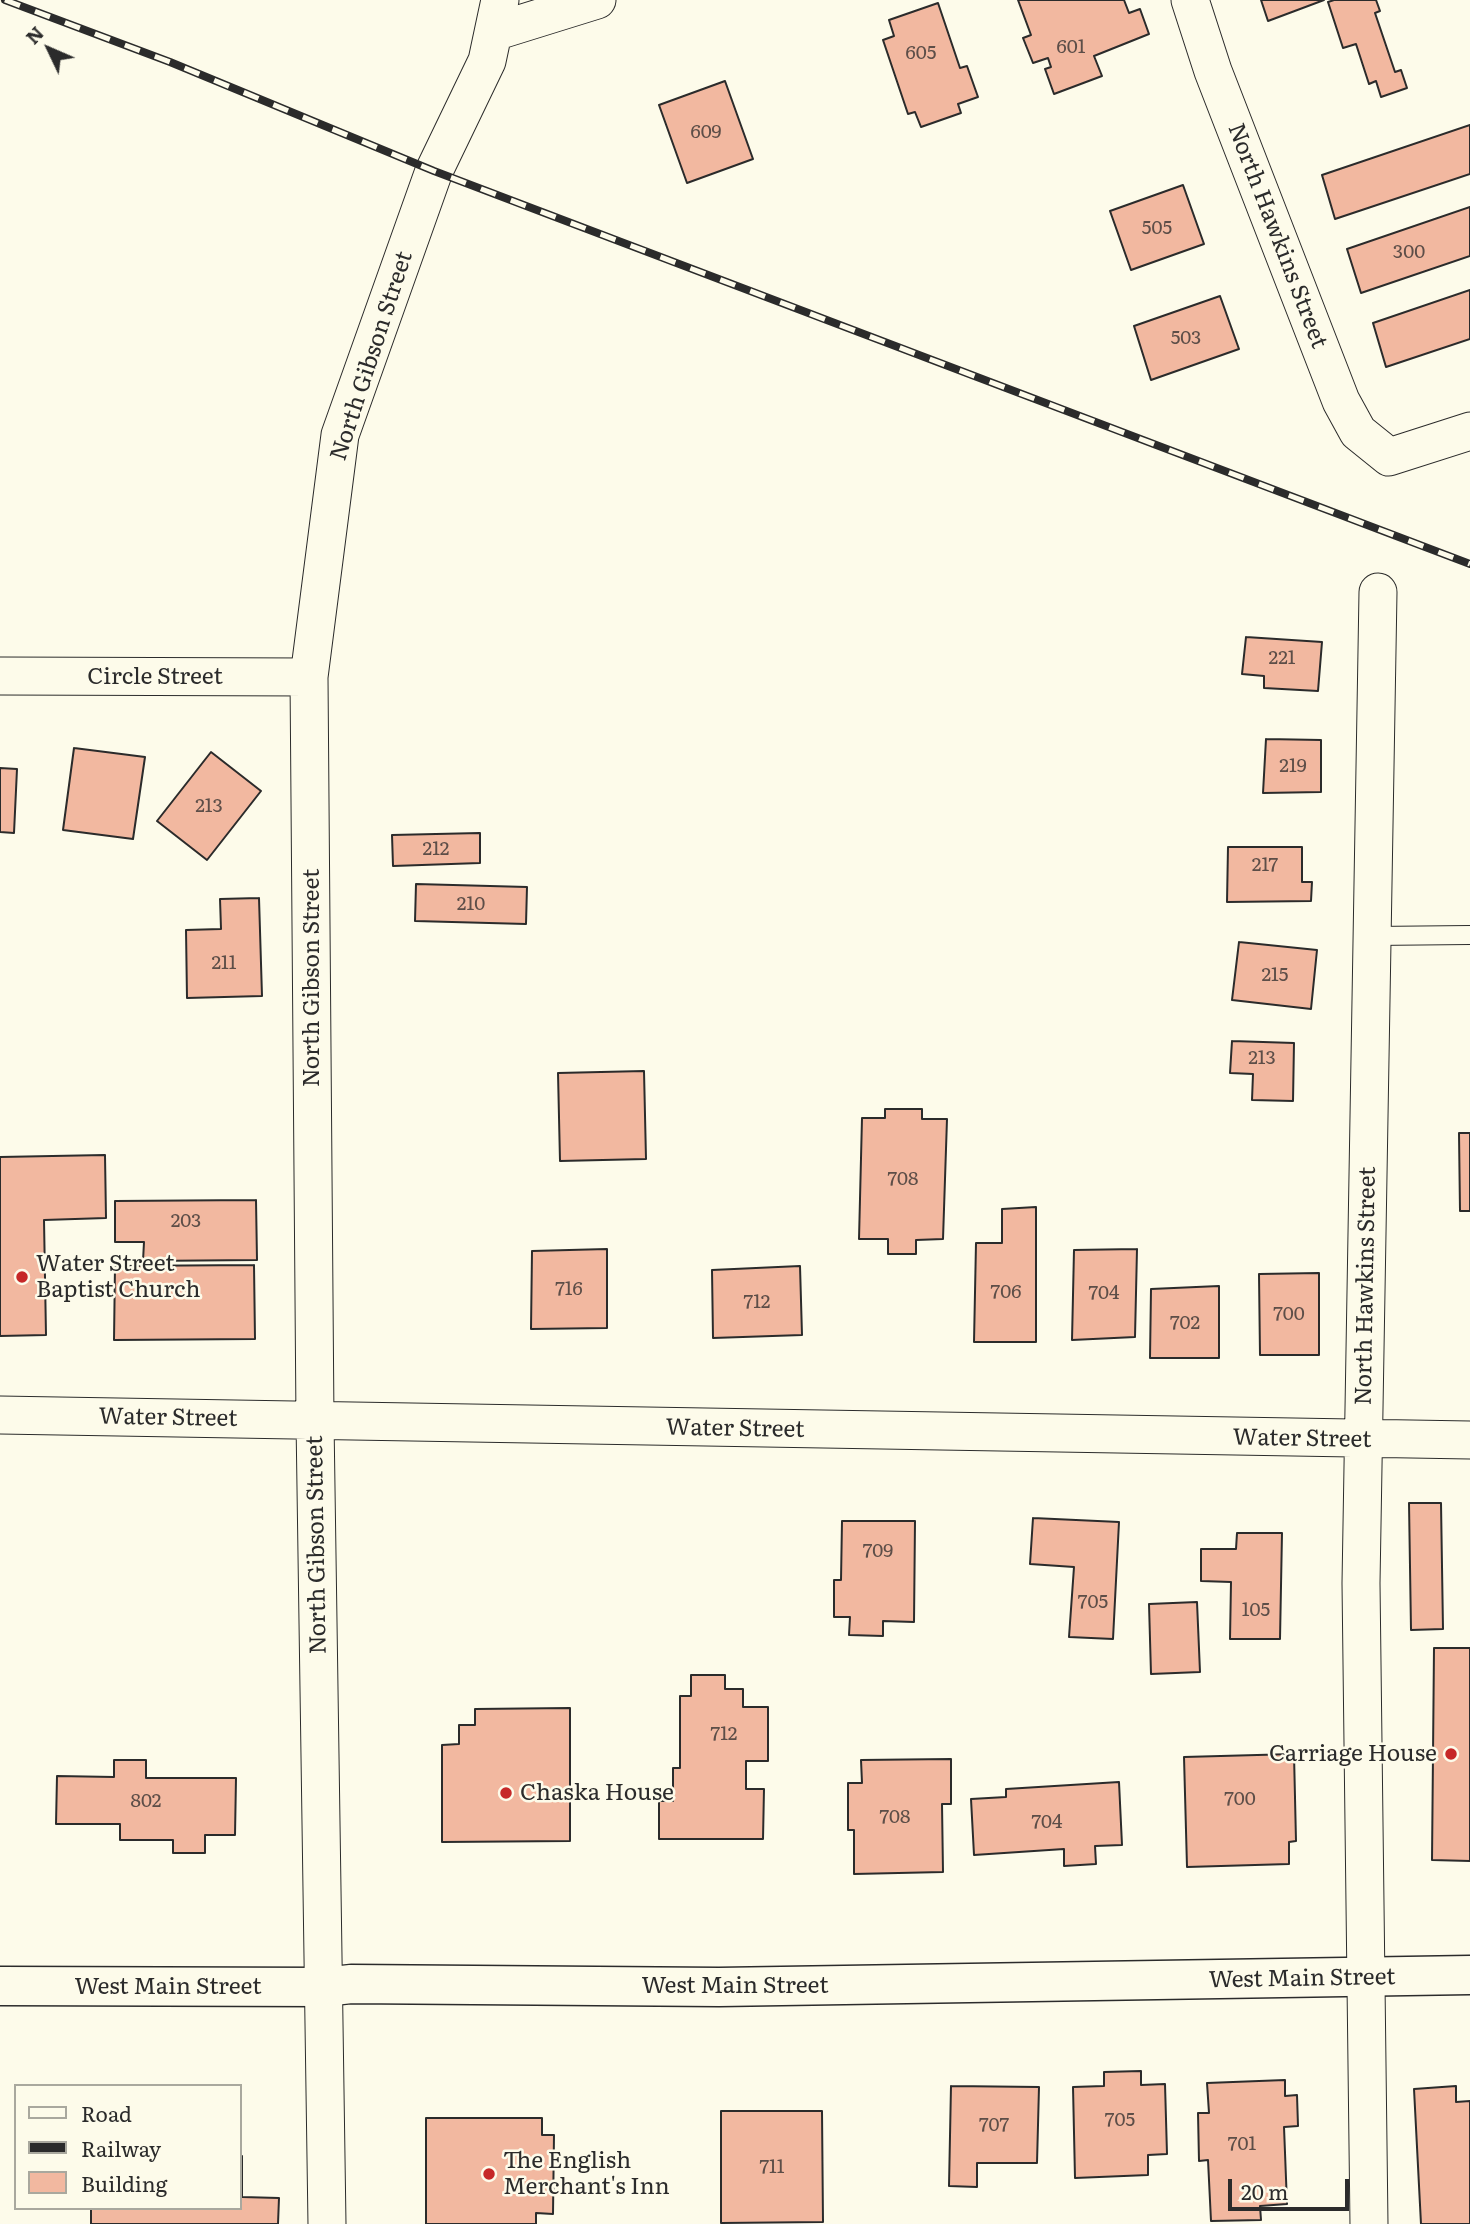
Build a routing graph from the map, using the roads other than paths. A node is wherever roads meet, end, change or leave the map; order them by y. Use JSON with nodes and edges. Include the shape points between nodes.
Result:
{"nodes":[{"id":1,"x":597,"y":0,"type":"edge"},
{"id":2,"x":1190,"y":0,"type":"edge"},
{"id":3,"x":497,"y":16,"type":"edge"},
{"id":4,"x":1470,"y":431,"type":"edge"},
{"id":5,"x":1378,"y":592,"type":"dead end"},
{"id":6,"x":0,"y":676,"type":"edge"},
{"id":7,"x":309,"y":677,"type":"junction"},
{"id":8,"x":1470,"y":935,"type":"edge"},
{"id":9,"x":1372,"y":936,"type":"junction"},
{"id":10,"x":0,"y":1415,"type":"edge"},
{"id":11,"x":315,"y":1421,"type":"junction"},
{"id":12,"x":1362,"y":1440,"type":"junction"},
{"id":13,"x":1470,"y":1440,"type":"edge"},
{"id":14,"x":1470,"y":1975,"type":"edge"},
{"id":15,"x":1366,"y":1979,"type":"junction"},
{"id":16,"x":0,"y":1986,"type":"edge"},
{"id":17,"x":324,"y":1987,"type":"junction"},
{"id":18,"x":327,"y":2224,"type":"edge"},
{"id":19,"x":1369,"y":2224,"type":"edge"}],
"edges":[{"from":1,"to":3,"type":"street"},
{"from":2,"to":4,"type":"street","name":"North Hawkins Street","via":[[1341,401],[1358,432],[1389,457]]},
{"from":3,"to":7,"type":"street","name":"North Gibson Street","via":[[487,61],[435,171],[340,435]]},
{"from":5,"to":9,"type":"street","name":"North Hawkins Street"},
{"from":6,"to":7,"type":"street","name":"Circle Street"},
{"from":7,"to":11,"type":"street","name":"North Gibson Street"},
{"from":8,"to":9,"type":"lane"},
{"from":9,"to":12,"type":"street","name":"North Hawkins Street"},
{"from":10,"to":11,"type":"street","name":"Water Street"},
{"from":11,"to":12,"type":"street","name":"Water Street"},
{"from":11,"to":17,"type":"street","name":"North Gibson Street"},
{"from":12,"to":13,"type":"street","name":"Water Street"},
{"from":12,"to":15,"type":"street","name":"North Hawkins Street"},
{"from":14,"to":15,"type":"main road","name":"West Main Street"},
{"from":15,"to":17,"type":"main road","name":"West Main Street"},
{"from":15,"to":19,"type":"street","name":"North Hawkins Street"},
{"from":16,"to":17,"type":"main road","name":"West Main Street"},
{"from":17,"to":18,"type":"street","name":"North Gibson Street"}]}
